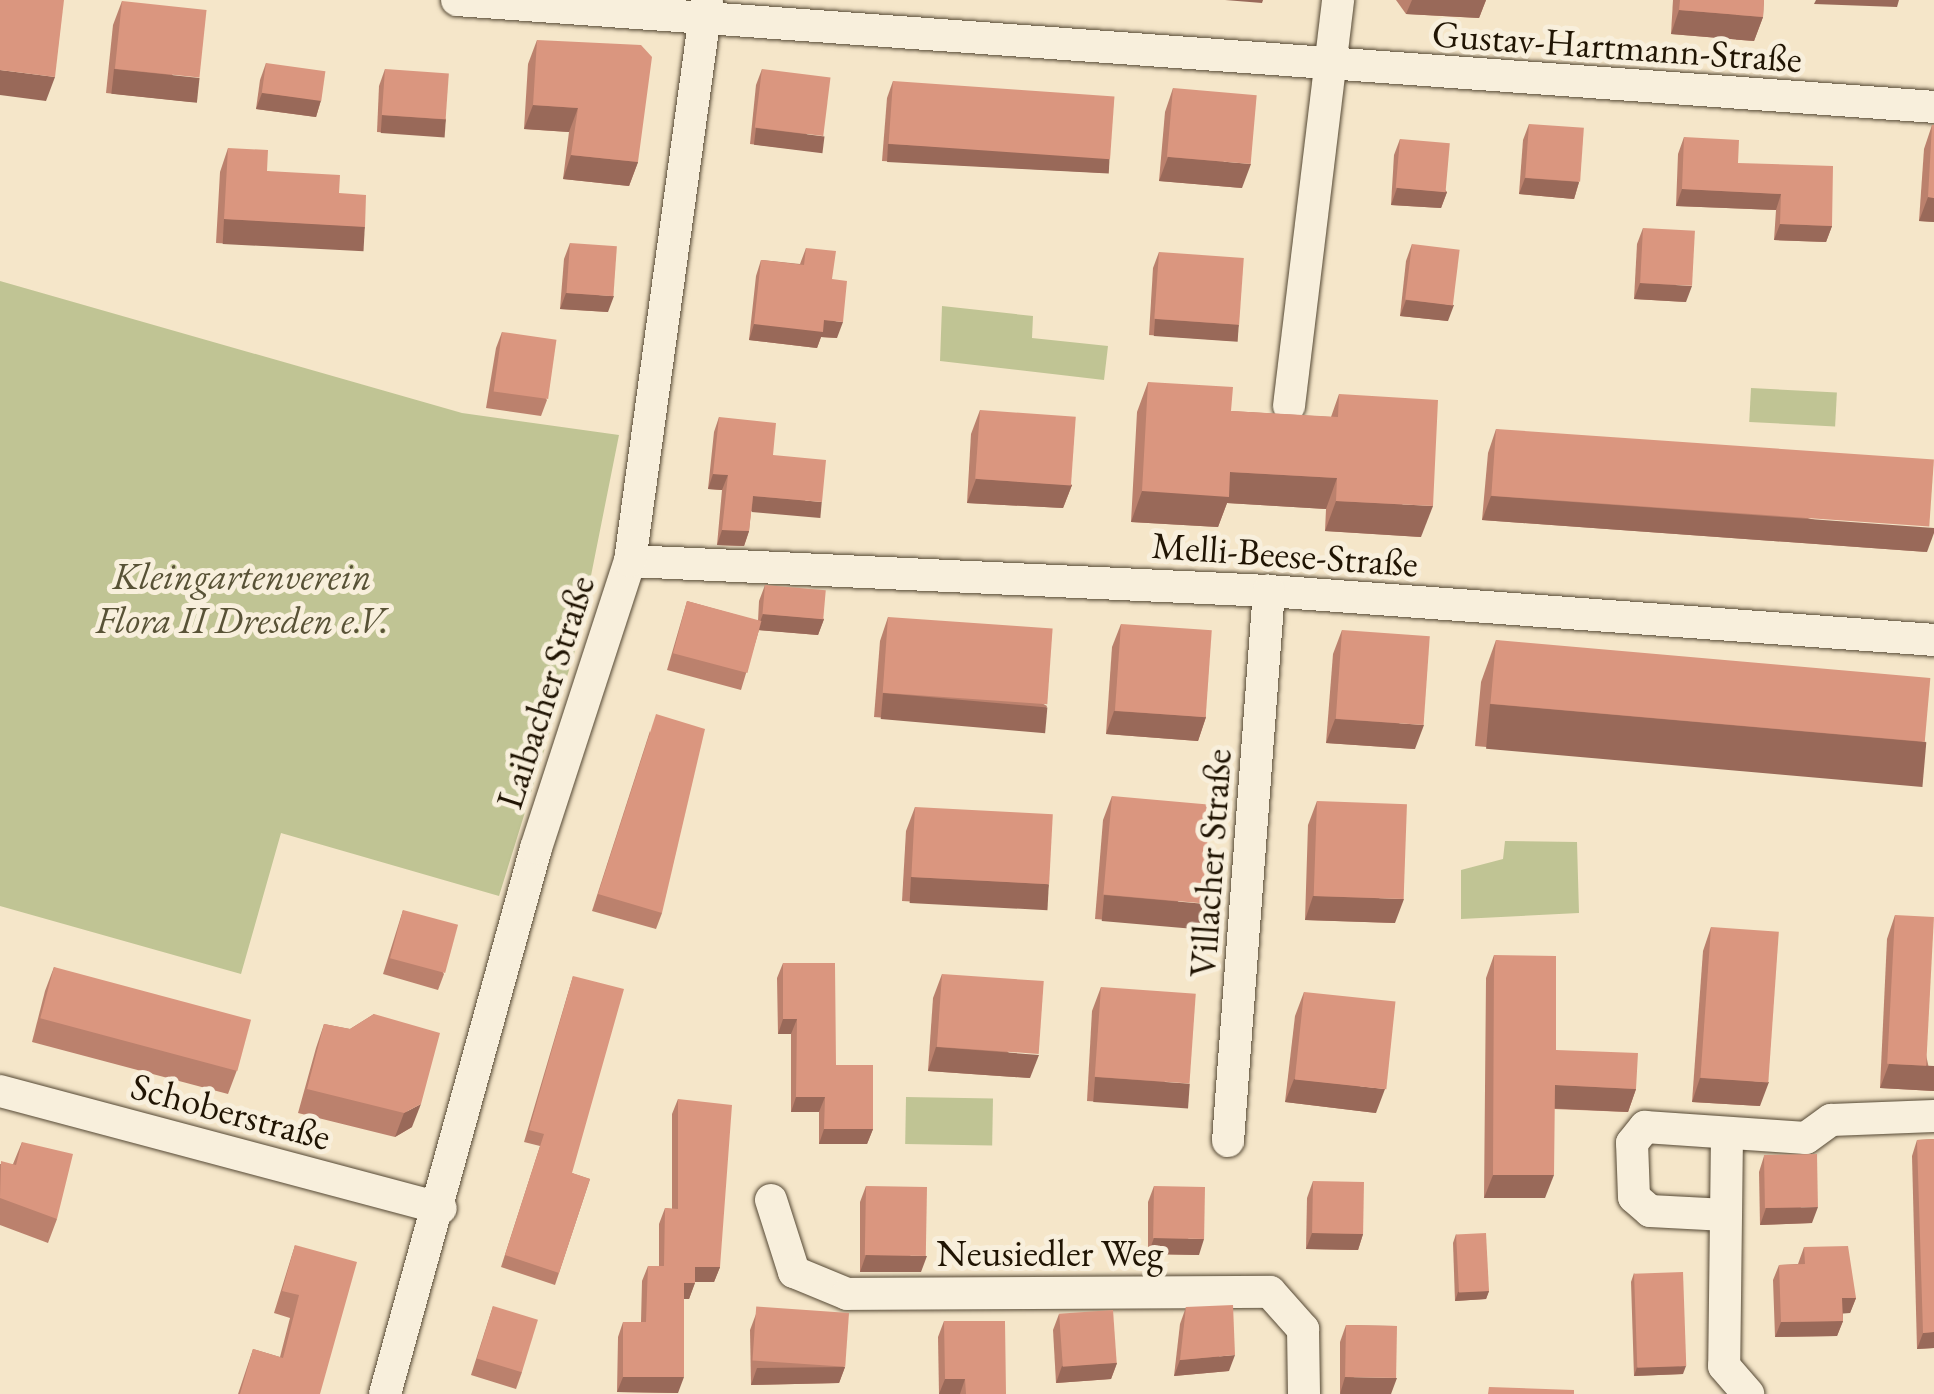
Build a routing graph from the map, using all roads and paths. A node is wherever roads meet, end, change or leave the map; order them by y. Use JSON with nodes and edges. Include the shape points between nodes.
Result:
{"nodes":[{"id":1,"x":457,"y":0,"type":"edge"},
{"id":2,"x":1338,"y":0,"type":"edge"},
{"id":3,"x":706,"y":10,"type":"edge"},
{"id":4,"x":1329,"y":66,"type":"junction"},
{"id":5,"x":1934,"y":108,"type":"edge"},
{"id":6,"x":1289,"y":406,"type":"dead end"},
{"id":7,"x":630,"y":561,"type":"junction"},
{"id":8,"x":1268,"y":591,"type":"junction"},
{"id":9,"x":1934,"y":640,"type":"edge"},
{"id":10,"x":0,"y":1091,"type":"edge"},
{"id":11,"x":1934,"y":1116,"type":"edge"},
{"id":12,"x":1727,"y":1135,"type":"junction"},
{"id":13,"x":1228,"y":1141,"type":"dead end"},
{"id":14,"x":772,"y":1200,"type":"dead end"},
{"id":15,"x":441,"y":1208,"type":"junction"},
{"id":16,"x":1726,"y":1215,"type":"junction"},
{"id":17,"x":385,"y":1394,"type":"edge"},
{"id":18,"x":1304,"y":1394,"type":"edge"},
{"id":19,"x":1748,"y":1394,"type":"edge"}],
"edges":[{"from":1,"to":3,"type":"street","name":"Gustav-Hartmann-Straße"},
{"from":2,"to":4,"type":"street"},
{"from":3,"to":4,"type":"street","name":"Gustav-Hartmann-Straße"},
{"from":3,"to":7,"type":"street","name":"Laibacher Straße"},
{"from":4,"to":5,"type":"street","name":"Gustav-Hartmann-Straße"},
{"from":4,"to":6,"type":"street"},
{"from":7,"to":8,"type":"street","name":"Melli-Beese-Straße"},
{"from":7,"to":15,"type":"street","name":"Laibacher Straße","via":[[536,848]]},
{"from":8,"to":9,"type":"street","name":"Melli-Beese-Straße"},
{"from":8,"to":13,"type":"street","name":"Villacher Straße"},
{"from":10,"to":15,"type":"street","name":"Schoberstraße"},
{"from":11,"to":12,"type":"street","via":[[1830,1120],[1806,1138]]},
{"from":12,"to":16,"type":"street"},
{"from":12,"to":16,"type":"street","via":[[1645,1127],[1629,1164],[1634,1197],[1650,1211]]},
{"from":14,"to":18,"type":"street","name":"Neusiedler Weg","via":[[794,1272],[847,1294],[1270,1292],[1303,1328]]},
{"from":15,"to":17,"type":"street","name":"Laibacher Straße"},
{"from":16,"to":19,"type":"street","via":[[1724,1366]]}]}
